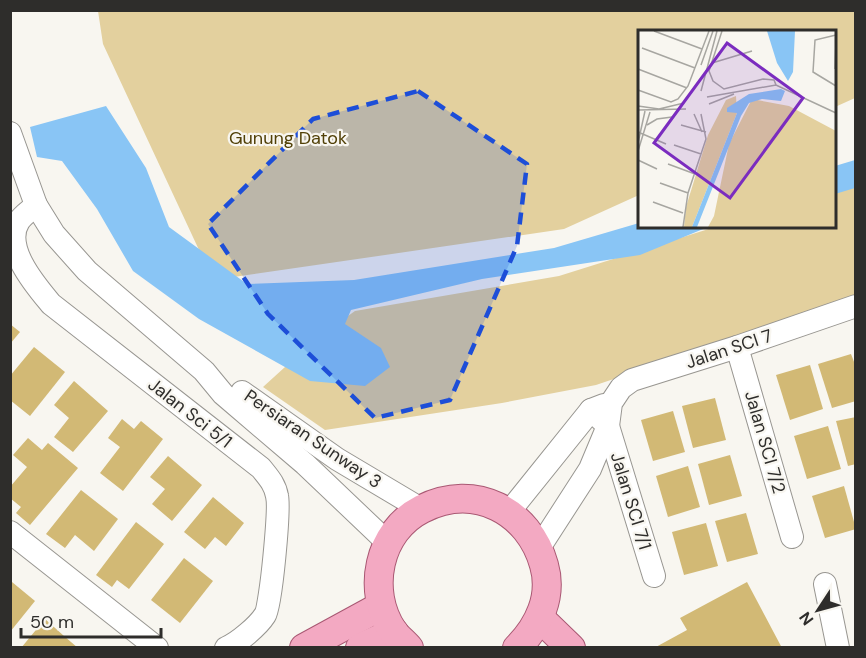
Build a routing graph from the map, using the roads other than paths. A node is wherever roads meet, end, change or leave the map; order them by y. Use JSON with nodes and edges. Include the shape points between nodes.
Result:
{"nodes":[{"id":1,"x":10,"y":133,"type":"edge"},
{"id":2,"x":36,"y":205,"type":"junction"},
{"id":3,"x":855,"y":306,"type":"edge"},
{"id":4,"x":737,"y":347,"type":"junction"},
{"id":5,"x":204,"y":371,"type":"junction"},
{"id":6,"x":601,"y":406,"type":"junction"},
{"id":7,"x":608,"y":426,"type":"junction"},
{"id":8,"x":337,"y":459,"type":"junction"},
{"id":9,"x":322,"y":481,"type":"junction"},
{"id":10,"x":421,"y":509,"type":"junction"},
{"id":11,"x":509,"y":512,"type":"junction"},
{"id":12,"x":10,"y":532,"type":"edge"},
{"id":13,"x":792,"y":537,"type":"dead end"},
{"id":14,"x":388,"y":543,"type":"junction"},
{"id":15,"x":539,"y":548,"type":"junction"},
{"id":16,"x":654,"y":576,"type":"dead end"},
{"id":17,"x":825,"y":584,"type":"dead end"},
{"id":18,"x":381,"y":606,"type":"junction"},
{"id":19,"x":540,"y":618,"type":"junction"},
{"id":20,"x":401,"y":640,"type":"edge"},
{"id":21,"x":157,"y":648,"type":"edge"},
{"id":22,"x":226,"y":648,"type":"edge"},
{"id":23,"x":304,"y":648,"type":"edge"},
{"id":24,"x":360,"y":648,"type":"edge"},
{"id":25,"x":517,"y":648,"type":"edge"},
{"id":26,"x":571,"y":648,"type":"edge"},
{"id":27,"x":838,"y":648,"type":"edge"}],
"edges":[{"from":1,"to":2,"type":"street","name":"Persiaran Sunway 3"},
{"from":2,"to":5,"type":"street","name":"Persiaran Sunway 3","via":[[54,234],[87,271]]},
{"from":2,"to":22,"type":"street","name":"Jalan Sci 5/1","via":[[18,222],[18,255],[29,277],[51,304],[261,468],[272,481],[278,497],[266,614]]},
{"from":3,"to":4,"type":"street","name":"Jalan SCI 7"},
{"from":4,"to":6,"type":"street","name":"Jalan SCI 7","via":[[632,380]]},
{"from":4,"to":13,"type":"street","name":"Jalan SCI 7/2"},
{"from":5,"to":8,"type":"street","name":"Persiaran Sunway 3","via":[[220,377]]},
{"from":5,"to":9,"type":"street","name":"Persiaran Sunway 3","via":[[223,394]]},
{"from":6,"to":7,"type":"street"},
{"from":6,"to":11,"type":"street","name":"Jalan SCI 7"},
{"from":7,"to":15,"type":"street","via":[[590,469]]},
{"from":7,"to":16,"type":"street","name":"Jalan SCI 7/1"},
{"from":8,"to":9,"type":"street"},
{"from":8,"to":10,"type":"street","name":"Persiaran Sunway 3"},
{"from":9,"to":14,"type":"street","name":"Persiaran Sunway 3"},
{"from":10,"to":11,"type":"main road","via":[[465,498],[488,502]]},
{"from":10,"to":14,"type":"main road","via":[[402,523]]},
{"from":11,"to":15,"type":"main road","via":[[527,528]]},
{"from":12,"to":21,"type":"street"},
{"from":14,"to":18,"type":"main road","via":[[380,563]]},
{"from":15,"to":19,"type":"main road","via":[[546,572]]},
{"from":17,"to":27,"type":"street"},
{"from":18,"to":20,"type":"main road"},
{"from":18,"to":23,"type":"main road"},
{"from":19,"to":25,"type":"main road"},
{"from":19,"to":26,"type":"main road"},
{"from":20,"to":24,"type":"main road"}]}
